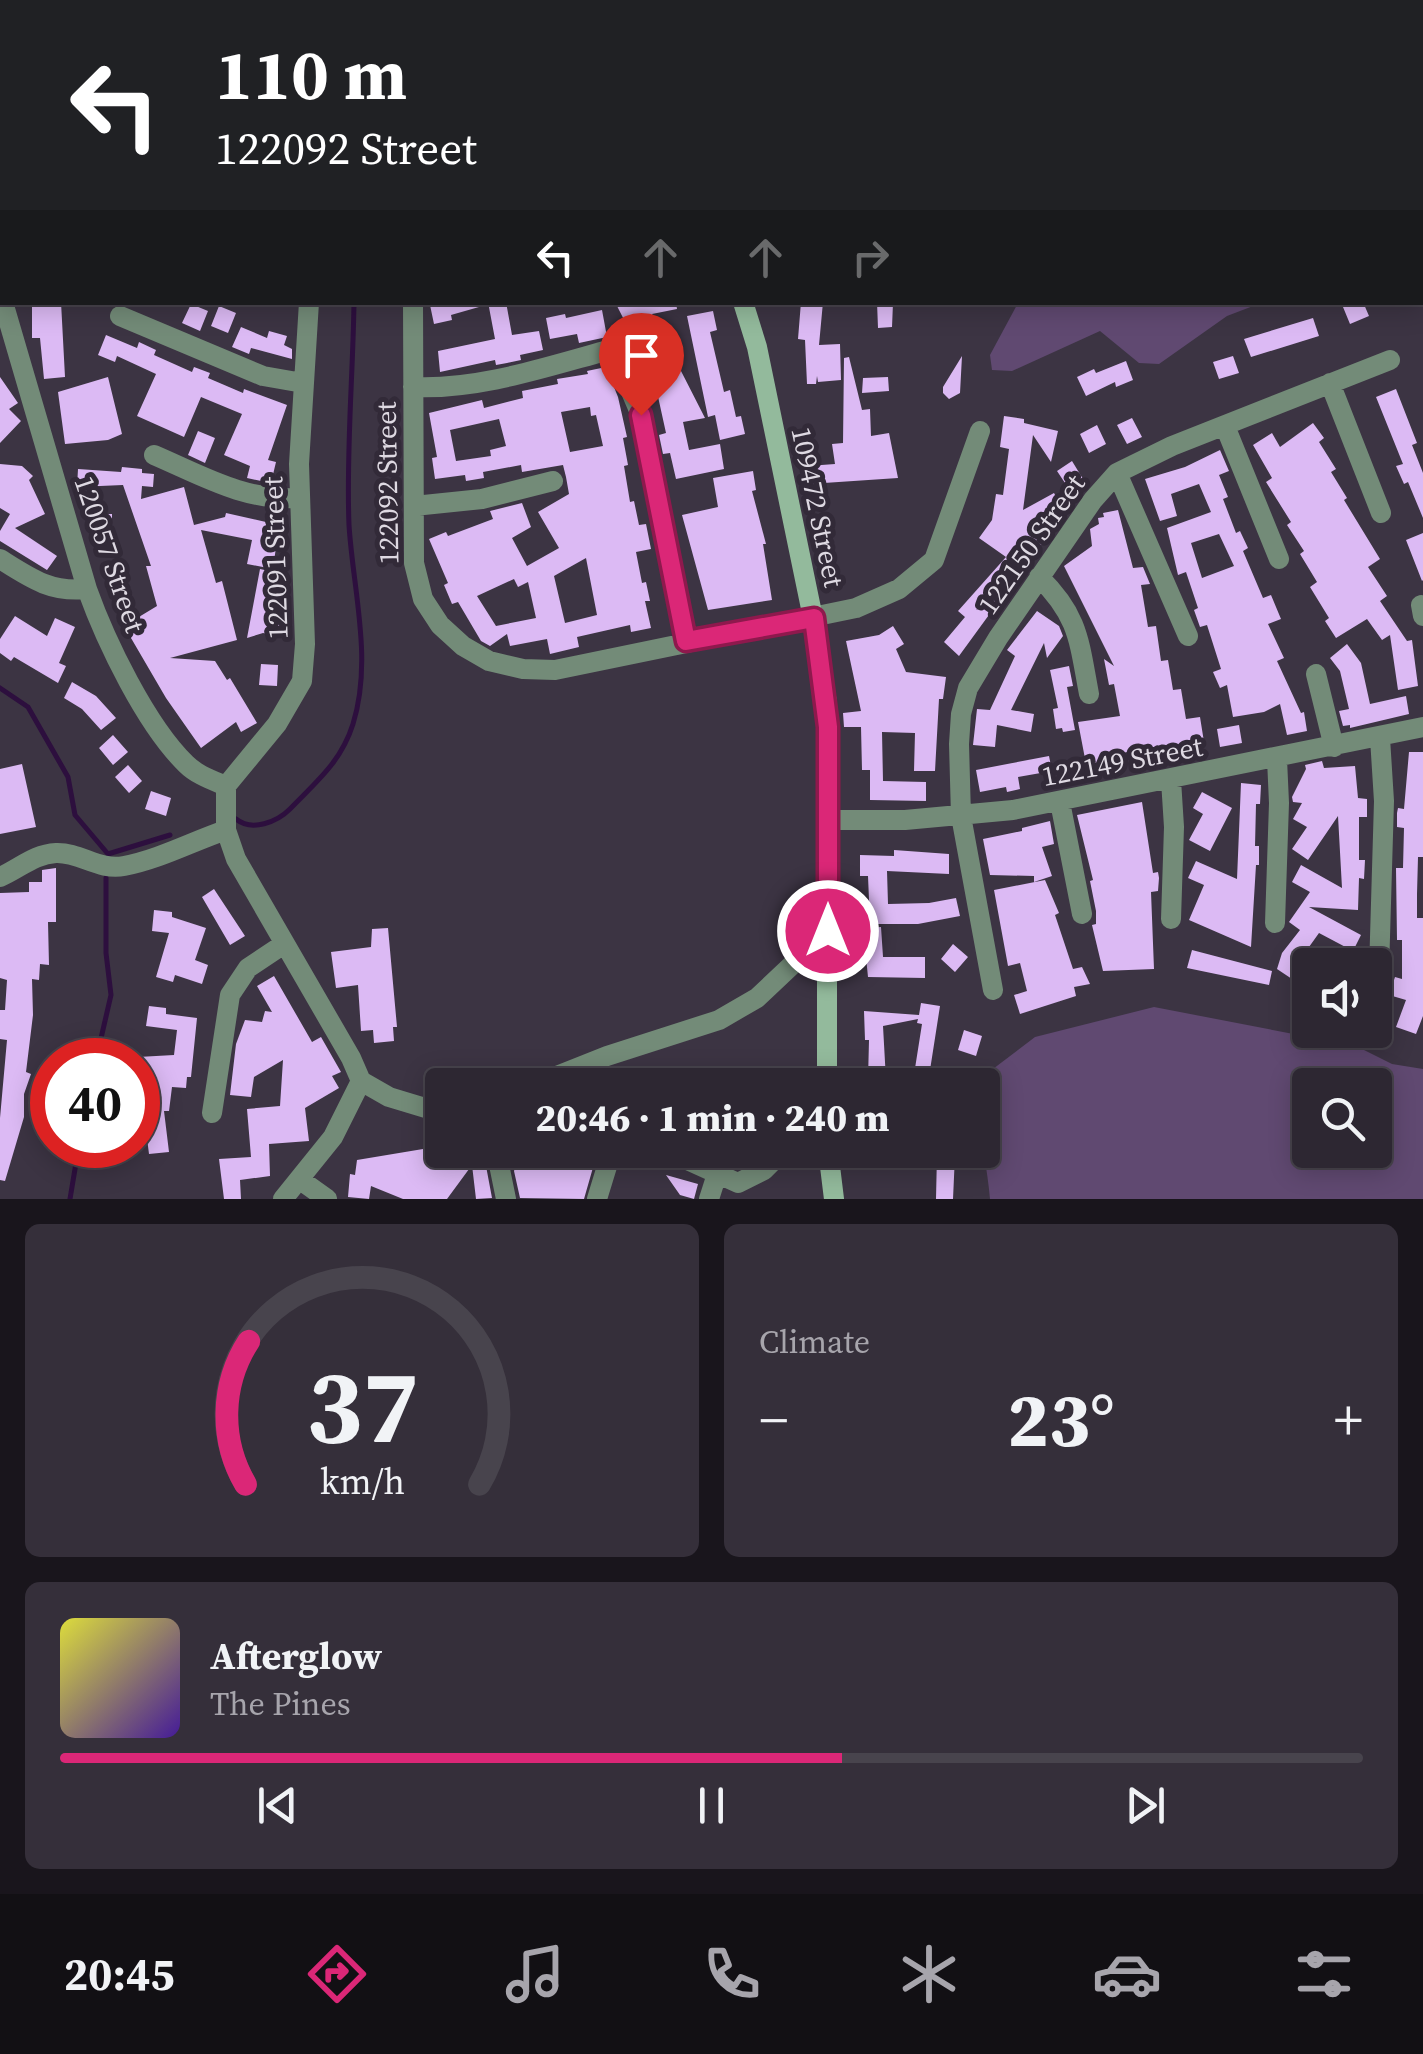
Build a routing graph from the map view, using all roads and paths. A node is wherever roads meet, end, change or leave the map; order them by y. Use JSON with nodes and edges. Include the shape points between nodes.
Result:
{"nodes":[{"id":1,"x":3,"y":305,"type":"edge"},
{"id":2,"x":309,"y":305,"type":"edge"},
{"id":3,"x":413,"y":305,"type":"edge"},
{"id":4,"x":744,"y":305,"type":"edge"},
{"id":5,"x":120,"y":316,"type":"dead end"},
{"id":6,"x":6,"y":336,"type":"edge"},
{"id":7,"x":1390,"y":360,"type":"dead end"},
{"id":8,"x":1330,"y":383,"type":"junction"},
{"id":9,"x":304,"y":384,"type":"junction"},
{"id":10,"x":413,"y":387,"type":"junction"},
{"id":11,"x":1225,"y":426,"type":"junction"},
{"id":12,"x":980,"y":431,"type":"dead end"},
{"id":13,"x":154,"y":455,"type":"dead end"},
{"id":14,"x":1117,"y":473,"type":"junction"},
{"id":15,"x":553,"y":481,"type":"dead end"},
{"id":16,"x":299,"y":498,"type":"junction"},
{"id":17,"x":414,"y":506,"type":"junction"},
{"id":18,"x":1381,"y":513,"type":"dead end"},
{"id":19,"x":1279,"y":558,"type":"dead end"},
{"id":20,"x":0,"y":560,"type":"edge"},
{"id":21,"x":1038,"y":577,"type":"junction"},
{"id":22,"x":88,"y":589,"type":"junction"},
{"id":23,"x":814,"y":618,"type":"junction"},
{"id":24,"x":1188,"y":636,"type":"dead end"},
{"id":25,"x":686,"y":641,"type":"junction"},
{"id":26,"x":1316,"y":674,"type":"dead end"},
{"id":27,"x":1089,"y":694,"type":"dead end"},
{"id":28,"x":1423,"y":727,"type":"edge"},
{"id":29,"x":1380,"y":738,"type":"junction"},
{"id":30,"x":1334,"y":748,"type":"junction"},
{"id":31,"x":1277,"y":759,"type":"junction"},
{"id":32,"x":1170,"y":780,"type":"junction"},
{"id":33,"x":226,"y":786,"type":"junction"},
{"id":34,"x":1060,"y":802,"type":"junction"},
{"id":35,"x":962,"y":816,"type":"junction"},
{"id":36,"x":828,"y":820,"type":"junction"},
{"id":37,"x":226,"y":830,"type":"junction"},
{"id":38,"x":0,"y":877,"type":"edge"},
{"id":39,"x":1082,"y":914,"type":"dead end"},
{"id":40,"x":1171,"y":919,"type":"dead end"},
{"id":41,"x":1275,"y":923,"type":"dead end"},
{"id":42,"x":828,"y":931,"type":"junction"},
{"id":43,"x":284,"y":944,"type":"junction"},
{"id":44,"x":1380,"y":948,"type":"edge"},
{"id":45,"x":994,"y":990,"type":"dead end"},
{"id":46,"x":576,"y":1068,"type":"edge"},
{"id":47,"x":827,"y":1068,"type":"edge"},
{"id":48,"x":360,"y":1081,"type":"junction"},
{"id":49,"x":425,"y":1109,"type":"edge"},
{"id":50,"x":212,"y":1112,"type":"dead end"},
{"id":51,"x":500,"y":1168,"type":"edge"},
{"id":52,"x":606,"y":1168,"type":"edge"},
{"id":53,"x":704,"y":1168,"type":"edge"},
{"id":54,"x":766,"y":1168,"type":"edge"},
{"id":55,"x":830,"y":1168,"type":"edge"},
{"id":56,"x":717,"y":1174,"type":"junction"},
{"id":57,"x":299,"y":1180,"type":"junction"},
{"id":58,"x":283,"y":1199,"type":"edge"},
{"id":59,"x":327,"y":1199,"type":"edge"},
{"id":60,"x":506,"y":1199,"type":"edge"},
{"id":61,"x":597,"y":1199,"type":"edge"},
{"id":62,"x":709,"y":1199,"type":"edge"},
{"id":63,"x":834,"y":1199,"type":"edge"}],
"edges":[{"from":1,"to":6,"type":"street","name":"120057 Street"},
{"from":2,"to":9,"type":"street","name":"122091 Street"},
{"from":3,"to":10,"type":"street","name":"122092 Street"},
{"from":4,"to":23,"type":"street","name":"109472 Street"},
{"from":5,"to":9,"type":"street","via":[[263,376]]},
{"from":6,"to":22,"type":"street","name":"120057 Street"},
{"from":7,"to":8,"type":"street","name":"122150 Street"},
{"from":8,"to":11,"type":"street","name":"122150 Street"},
{"from":8,"to":18,"type":"street"},
{"from":9,"to":16,"type":"street","name":"122091 Street"},
{"from":10,"to":17,"type":"street","name":"122092 Street"},
{"from":10,"to":25,"type":"street","via":[[454,386],[615,354],[641,415]]},
{"from":11,"to":14,"type":"street","name":"122150 Street"},
{"from":11,"to":19,"type":"street"},
{"from":12,"to":23,"type":"street","name":"122092 Street","via":[[934,560],[900,589]]},
{"from":13,"to":16,"type":"street","via":[[245,494]]},
{"from":14,"to":21,"type":"street","name":"122150 Street"},
{"from":14,"to":24,"type":"street"},
{"from":15,"to":17,"type":"street","via":[[482,499]]},
{"from":16,"to":33,"type":"street","name":"122091 Street","via":[[302,681]]},
{"from":17,"to":25,"type":"street","name":"122092 Street","via":[[414,563],[423,599],[463,646],[489,661],[555,670]]},
{"from":20,"to":22,"type":"street","via":[[46,587]]},
{"from":21,"to":27,"type":"street","via":[[1072,617]]},
{"from":21,"to":35,"type":"street","name":"122150 Street","via":[[968,688],[959,744]]},
{"from":22,"to":33,"type":"street","name":"120057 Street","via":[[111,647],[175,752],[203,777]]},
{"from":23,"to":25,"type":"street","name":"122092 Street"},
{"from":23,"to":36,"type":"street","name":"109472 Street","via":[[826,703]]},
{"from":26,"to":30,"type":"street"},
{"from":28,"to":29,"type":"street","name":"122149 Street"},
{"from":29,"to":30,"type":"street","name":"122149 Street"},
{"from":29,"to":44,"type":"street"},
{"from":30,"to":31,"type":"street","name":"122149 Street"},
{"from":31,"to":32,"type":"street","name":"122149 Street"},
{"from":31,"to":41,"type":"street"},
{"from":32,"to":34,"type":"street","name":"122149 Street"},
{"from":32,"to":40,"type":"street"},
{"from":33,"to":37,"type":"street"},
{"from":34,"to":35,"type":"street","name":"122149 Street"},
{"from":34,"to":39,"type":"street"},
{"from":35,"to":36,"type":"street","name":"122149 Street"},
{"from":35,"to":45,"type":"street","name":"122150 Street"},
{"from":36,"to":42,"type":"street","name":"109472 Street"},
{"from":37,"to":38,"type":"street","via":[[122,866],[54,852]]},
{"from":37,"to":43,"type":"street"},
{"from":42,"to":46,"type":"street","via":[[757,998],[719,1020]]},
{"from":42,"to":47,"type":"street","name":"109472 Street"},
{"from":43,"to":48,"type":"street"},
{"from":43,"to":50,"type":"street","via":[[248,968],[230,995]]},
{"from":48,"to":49,"type":"street"},
{"from":48,"to":57,"type":"street","via":[[333,1137]]},
{"from":51,"to":60,"type":"street"},
{"from":52,"to":61,"type":"street"},
{"from":53,"to":56,"type":"street"},
{"from":54,"to":56,"type":"street","via":[[744,1182]]},
{"from":55,"to":63,"type":"street"},
{"from":56,"to":62,"type":"street"},
{"from":57,"to":58,"type":"street"},
{"from":57,"to":59,"type":"street"}]}
